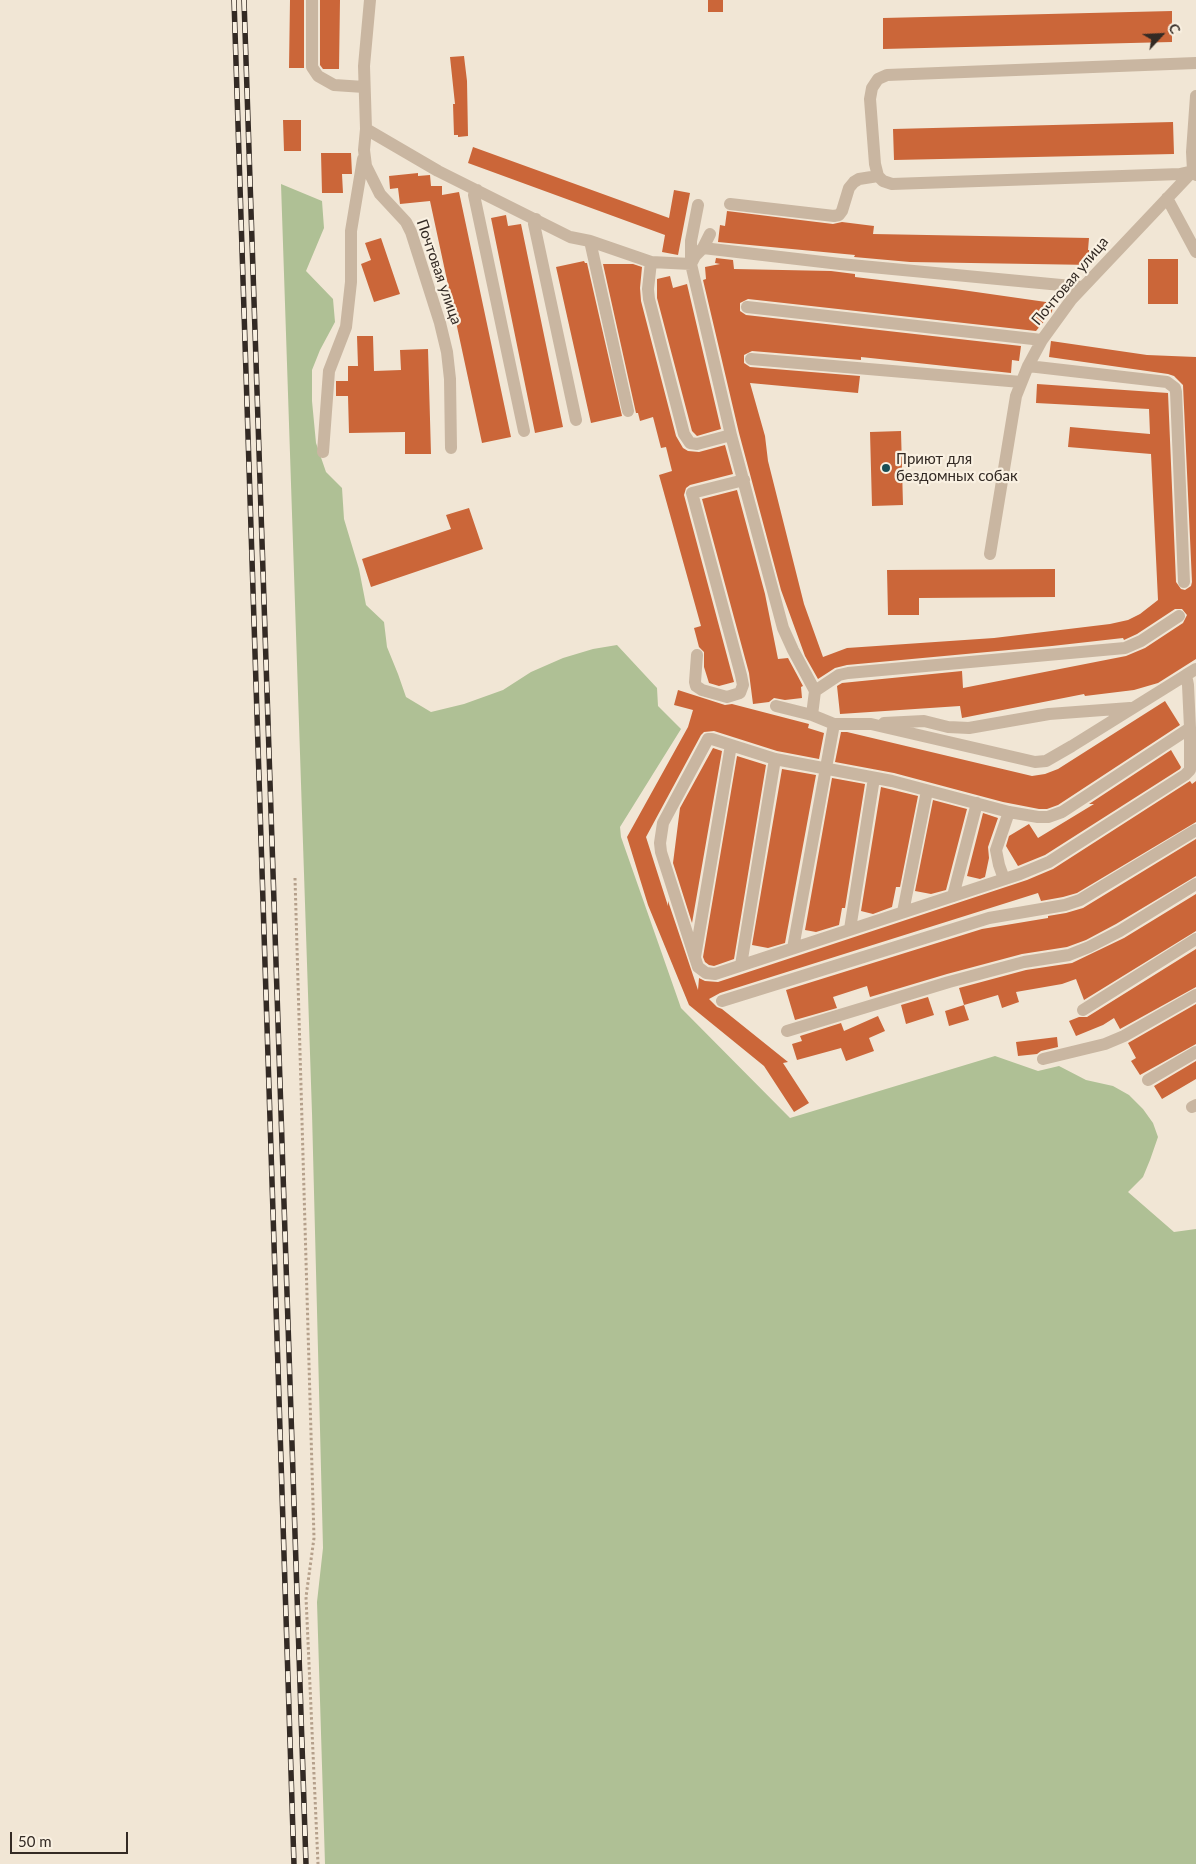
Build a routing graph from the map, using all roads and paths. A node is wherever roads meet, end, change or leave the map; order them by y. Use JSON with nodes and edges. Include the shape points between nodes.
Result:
{"nodes":[{"id":1,"x":312,"y":0,"type":"edge"},
{"id":2,"x":370,"y":0,"type":"edge"},
{"id":3,"x":1196,"y":63,"type":"edge"},
{"id":4,"x":364,"y":87,"type":"junction"},
{"id":5,"x":1196,"y":96,"type":"edge"},
{"id":6,"x":366,"y":129,"type":"junction"},
{"id":7,"x":364,"y":150,"type":"junction"},
{"id":8,"x":1194,"y":173,"type":"edge"},
{"id":9,"x":878,"y":176,"type":"junction"},
{"id":10,"x":477,"y":190,"type":"junction"},
{"id":11,"x":1167,"y":198,"type":"junction"},
{"id":12,"x":730,"y":204,"type":"dead end"},
{"id":13,"x":698,"y":205,"type":"dead end"},
{"id":14,"x":536,"y":219,"type":"junction"},
{"id":15,"x":710,"y":234,"type":"dead end"},
{"id":16,"x":590,"y":241,"type":"junction"},
{"id":17,"x":703,"y":248,"type":"junction"},
{"id":18,"x":1196,"y":252,"type":"edge"},
{"id":19,"x":651,"y":262,"type":"junction"},
{"id":20,"x":691,"y":264,"type":"junction"},
{"id":21,"x":1082,"y":287,"type":"junction"},
{"id":22,"x":747,"y":307,"type":"dead end"},
{"id":23,"x":1042,"y":340,"type":"junction"},
{"id":24,"x":751,"y":359,"type":"dead end"},
{"id":25,"x":1028,"y":366,"type":"junction"},
{"id":26,"x":1021,"y":382,"type":"junction"},
{"id":27,"x":628,"y":411,"type":"dead end"},
{"id":28,"x":576,"y":420,"type":"dead end"},
{"id":29,"x":524,"y":431,"type":"dead end"},
{"id":30,"x":731,"y":435,"type":"junction"},
{"id":31,"x":450,"y":448,"type":"dead end"},
{"id":32,"x":323,"y":452,"type":"dead end"},
{"id":33,"x":744,"y":480,"type":"junction"},
{"id":34,"x":990,"y":554,"type":"dead end"},
{"id":35,"x":1184,"y":582,"type":"dead end"},
{"id":36,"x":1179,"y":616,"type":"dead end"},
{"id":37,"x":698,"y":655,"type":"dead end"},
{"id":38,"x":1191,"y":672,"type":"edge"},
{"id":39,"x":815,"y":691,"type":"junction"},
{"id":40,"x":776,"y":706,"type":"dead end"},
{"id":41,"x":1132,"y":708,"type":"junction"},
{"id":42,"x":812,"y":715,"type":"junction"},
{"id":43,"x":834,"y":724,"type":"junction"},
{"id":44,"x":871,"y":724,"type":"junction"},
{"id":45,"x":1190,"y":728,"type":"junction"},
{"id":46,"x":731,"y":746,"type":"junction"},
{"id":47,"x":775,"y":759,"type":"junction"},
{"id":48,"x":825,"y":770,"type":"junction"},
{"id":49,"x":874,"y":778,"type":"junction"},
{"id":50,"x":927,"y":792,"type":"junction"},
{"id":51,"x":977,"y":803,"type":"junction"},
{"id":52,"x":1009,"y":812,"type":"junction"},
{"id":53,"x":1196,"y":830,"type":"edge"},
{"id":54,"x":295,"y":878,"type":"dead end"},
{"id":55,"x":1004,"y":879,"type":"junction"},
{"id":56,"x":1196,"y":884,"type":"edge"},
{"id":57,"x":953,"y":896,"type":"junction"},
{"id":58,"x":903,"y":912,"type":"junction"},
{"id":59,"x":850,"y":929,"type":"junction"},
{"id":60,"x":1196,"y":939,"type":"edge"},
{"id":61,"x":793,"y":948,"type":"junction"},
{"id":62,"x":695,"y":959,"type":"junction"},
{"id":63,"x":741,"y":965,"type":"junction"},
{"id":64,"x":1196,"y":995,"type":"edge"},
{"id":65,"x":722,"y":1001,"type":"dead end"},
{"id":66,"x":1083,"y":1010,"type":"dead end"},
{"id":67,"x":787,"y":1031,"type":"dead end"},
{"id":68,"x":1196,"y":1052,"type":"edge"},
{"id":69,"x":1043,"y":1059,"type":"dead end"},
{"id":70,"x":1148,"y":1080,"type":"dead end"},
{"id":71,"x":318,"y":1864,"type":"edge"}],
"edges":[{"from":1,"to":4,"type":"street","via":[[312,67],[318,76],[334,85]]},
{"from":2,"to":4,"type":"street","name":"Почтовая улица"},
{"from":3,"to":9,"type":"street","via":[[887,75],[878,79],[870,99]]},
{"from":4,"to":6,"type":"street","name":"Почтовая улица"},
{"from":5,"to":8,"type":"street","via":[[1192,152]]},
{"from":6,"to":7,"type":"street","name":"Почтовая улица"},
{"from":6,"to":10,"type":"street"},
{"from":7,"to":31,"type":"street","name":"Почтовая улица","via":[[372,182],[411,232],[440,323],[450,380]]},
{"from":7,"to":32,"type":"street","via":[[351,231],[351,282],[346,327],[329,371]]},
{"from":8,"to":9,"type":"street","via":[[892,184]]},
{"from":8,"to":11,"type":"street","name":"Почтовая улица"},
{"from":9,"to":12,"type":"street","via":[[854,182],[842,211],[834,216]]},
{"from":10,"to":14,"type":"street"},
{"from":10,"to":29,"type":"street","via":[[474,195]]},
{"from":11,"to":18,"type":"street"},
{"from":11,"to":21,"type":"street","name":"Почтовая улица"},
{"from":13,"to":20,"type":"street","via":[[691,241]]},
{"from":14,"to":16,"type":"street","via":[[570,237]]},
{"from":14,"to":28,"type":"street","via":[[534,224]]},
{"from":15,"to":17,"type":"street"},
{"from":16,"to":19,"type":"street"},
{"from":16,"to":27,"type":"street"},
{"from":17,"to":20,"type":"street"},
{"from":17,"to":21,"type":"street"},
{"from":19,"to":20,"type":"street"},
{"from":19,"to":30,"type":"street","via":[[649,298],[684,434],[690,443],[697,444]]},
{"from":20,"to":30,"type":"street"},
{"from":21,"to":23,"type":"street","name":"Почтовая улица"},
{"from":22,"to":23,"type":"street"},
{"from":23,"to":25,"type":"street","name":"Почтовая улица"},
{"from":24,"to":26,"type":"street"},
{"from":25,"to":26,"type":"street","name":"Почтовая улица"},
{"from":25,"to":35,"type":"street","via":[[1167,382],[1174,388]]},
{"from":26,"to":34,"type":"street","name":"Почтовая улица"},
{"from":30,"to":33,"type":"street"},
{"from":33,"to":37,"type":"street","via":[[692,493],[741,675],[743,685],[740,693],[727,696],[696,686]]},
{"from":33,"to":39,"type":"street","via":[[783,628]]},
{"from":36,"to":39,"type":"street","via":[[1125,648],[848,673]]},
{"from":38,"to":41,"type":"street"},
{"from":38,"to":45,"type":"street","via":[[1188,685]]},
{"from":39,"to":42,"type":"street"},
{"from":40,"to":42,"type":"street"},
{"from":41,"to":44,"type":"street","via":[[1049,714],[969,728],[924,721]]},
{"from":41,"to":44,"type":"street","via":[[1055,756],[1036,762]]},
{"from":42,"to":43,"type":"street"},
{"from":43,"to":44,"type":"street"},
{"from":43,"to":48,"type":"street"},
{"from":45,"to":52,"type":"street","via":[[1055,815],[1038,817]]},
{"from":45,"to":55,"type":"street","via":[[1191,765],[1185,775],[1049,862]]},
{"from":46,"to":47,"type":"street"},
{"from":46,"to":62,"type":"street"},
{"from":46,"to":62,"type":"street","via":[[708,739],[661,830],[661,852]]},
{"from":47,"to":48,"type":"street"},
{"from":47,"to":63,"type":"street"},
{"from":48,"to":49,"type":"street"},
{"from":48,"to":61,"type":"street"},
{"from":49,"to":50,"type":"street"},
{"from":49,"to":59,"type":"street"},
{"from":50,"to":51,"type":"street"},
{"from":50,"to":58,"type":"street"},
{"from":51,"to":52,"type":"street"},
{"from":51,"to":57,"type":"street"},
{"from":52,"to":55,"type":"street","via":[[996,850]]},
{"from":53,"to":65,"type":"street","via":[[1080,900],[989,918]]},
{"from":54,"to":71,"type":"path","via":[[314,1538],[306,1597]]},
{"from":55,"to":57,"type":"street"},
{"from":56,"to":67,"type":"street","via":[[1120,931],[1069,955],[1024,962],[949,982]]},
{"from":57,"to":58,"type":"street"},
{"from":58,"to":59,"type":"street"},
{"from":59,"to":61,"type":"street"},
{"from":60,"to":66,"type":"street"},
{"from":61,"to":63,"type":"street"},
{"from":62,"to":63,"type":"street","via":[[706,973],[715,974]]},
{"from":64,"to":69,"type":"street","via":[[1118,1039]]},
{"from":68,"to":70,"type":"street"}]}
